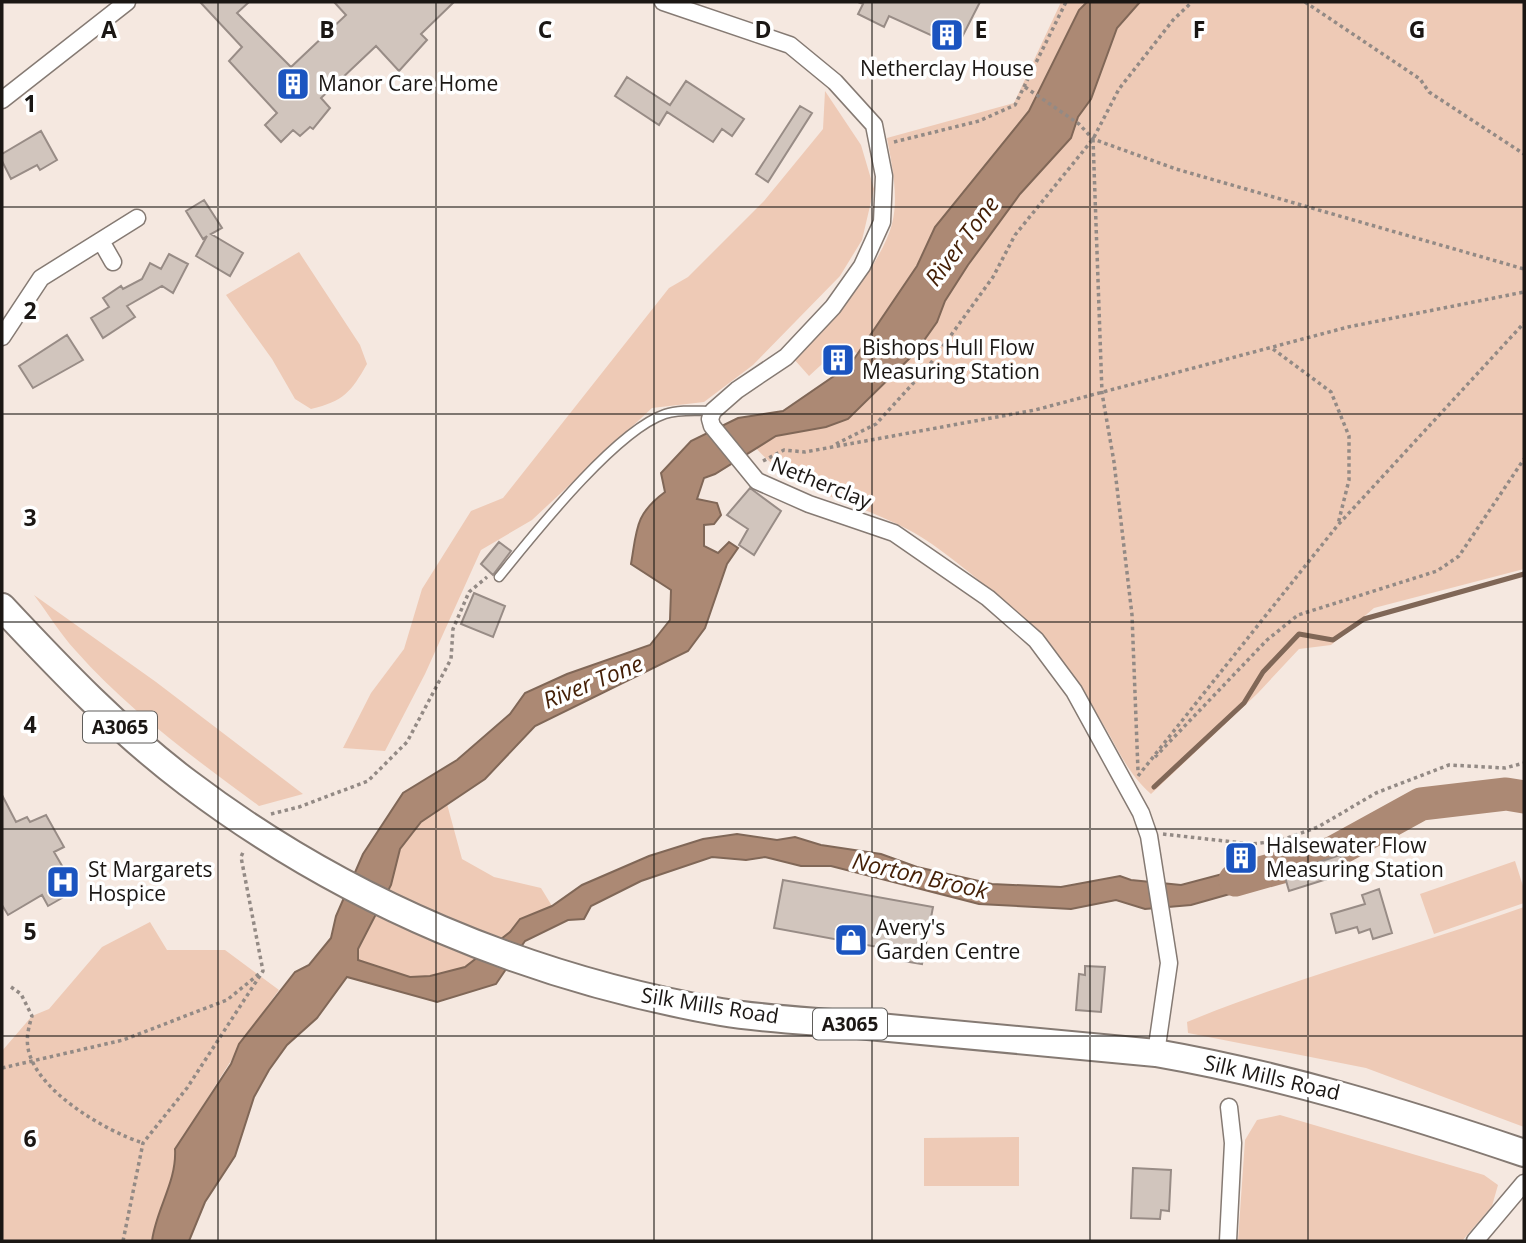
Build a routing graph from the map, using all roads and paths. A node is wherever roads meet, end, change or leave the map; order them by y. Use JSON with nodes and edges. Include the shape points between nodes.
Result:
{"nodes":[{"id":1,"x":127,"y":2,"type":"edge"},
{"id":2,"x":663,"y":2,"type":"edge"},
{"id":3,"x":1066,"y":2,"type":"edge"},
{"id":4,"x":1192,"y":2,"type":"edge"},
{"id":5,"x":1305,"y":2,"type":"edge"},
{"id":6,"x":1025,"y":87,"type":"junction"},
{"id":7,"x":2,"y":100,"type":"edge"},
{"id":8,"x":1093,"y":139,"type":"junction"},
{"id":9,"x":878,"y":145,"type":"junction"},
{"id":10,"x":1524,"y":153,"type":"edge"},
{"id":11,"x":137,"y":218,"type":"dead end"},
{"id":12,"x":101,"y":241,"type":"junction"},
{"id":13,"x":113,"y":262,"type":"dead end"},
{"id":14,"x":1524,"y":269,"type":"edge"},
{"id":15,"x":1524,"y":292,"type":"edge"},
{"id":16,"x":1524,"y":323,"type":"edge"},
{"id":17,"x":2,"y":337,"type":"edge"},
{"id":18,"x":1271,"y":348,"type":"junction"},
{"id":19,"x":1102,"y":393,"type":"junction"},
{"id":20,"x":713,"y":419,"type":"junction"},
{"id":21,"x":828,"y":448,"type":"junction"},
{"id":22,"x":1524,"y":459,"type":"edge"},
{"id":23,"x":744,"y":467,"type":"junction"},
{"id":24,"x":1337,"y":526,"type":"junction"},
{"id":25,"x":499,"y":577,"type":"joint"},
{"id":26,"x":2,"y":607,"type":"edge"},
{"id":27,"x":1524,"y":763,"type":"edge"},
{"id":28,"x":1141,"y":772,"type":"junction"},
{"id":29,"x":254,"y":830,"type":"junction"},
{"id":30,"x":1149,"y":836,"type":"junction"},
{"id":31,"x":263,"y":971,"type":"junction"},
{"id":32,"x":11,"y":987,"type":"dead end"},
{"id":33,"x":1156,"y":1053,"type":"junction"},
{"id":34,"x":33,"y":1061,"type":"junction"},
{"id":35,"x":2,"y":1069,"type":"edge"},
{"id":36,"x":1229,"y":1107,"type":"dead end"},
{"id":37,"x":143,"y":1143,"type":"junction"},
{"id":38,"x":1524,"y":1153,"type":"edge"},
{"id":39,"x":1524,"y":1183,"type":"edge"},
{"id":40,"x":122,"y":1241,"type":"edge"},
{"id":41,"x":1228,"y":1241,"type":"edge"},
{"id":42,"x":1475,"y":1241,"type":"edge"}],
"edges":[{"from":1,"to":7,"type":"street"},
{"from":2,"to":9,"type":"street","via":[[790,45],[855,102],[874,125]]},
{"from":3,"to":6,"type":"path"},
{"from":4,"to":8,"type":"path","via":[[1119,89]]},
{"from":5,"to":10,"type":"path","via":[[1420,79],[1429,92]]},
{"from":6,"to":8,"type":"path"},
{"from":6,"to":9,"type":"path","via":[[1015,105],[979,121]]},
{"from":8,"to":14,"type":"path","via":[[1176,169]]},
{"from":8,"to":19,"type":"path"},
{"from":8,"to":21,"type":"path","via":[[1015,235],[973,307],[928,367],[876,424]]},
{"from":9,"to":20,"type":"street","via":[[884,176],[882,222],[862,266],[833,307],[786,357]]},
{"from":11,"to":12,"type":"street"},
{"from":12,"to":13,"type":"street"},
{"from":12,"to":17,"type":"street","via":[[41,278]]},
{"from":15,"to":18,"type":"path","via":[[1348,327]]},
{"from":16,"to":24,"type":"path"},
{"from":18,"to":19,"type":"path"},
{"from":18,"to":24,"type":"path","via":[[1331,392],[1349,436],[1349,480]]},
{"from":19,"to":21,"type":"path"},
{"from":19,"to":28,"type":"path","via":[[1132,615],[1138,776]]},
{"from":20,"to":23,"type":"street","name":"Netherclay"},
{"from":20,"to":25,"type":"lane","via":[[664,414],[635,432],[597,465]]},
{"from":21,"to":23,"type":"path","via":[[784,450]]},
{"from":22,"to":28,"type":"path","via":[[1460,556],[1437,571],[1298,615],[1267,640]]},
{"from":23,"to":30,"type":"street","name":"Netherclay","via":[[757,481],[777,491],[894,533],[988,598],[1036,640],[1074,691]]},
{"from":24,"to":28,"type":"path"},
{"from":25,"to":29,"type":"path","via":[[487,576],[468,592],[453,629],[451,659],[407,742],[368,781],[265,815]]},
{"from":26,"to":29,"type":"main road","name":"Silk Mills Road","number":"A3065","via":[[125,731],[187,783]]},
{"from":27,"to":30,"type":"path","via":[[1505,768],[1449,765],[1376,793],[1318,827],[1279,841],[1251,844],[1170,834]]},
{"from":29,"to":31,"type":"path","via":[[241,857]]},
{"from":29,"to":33,"type":"main road","name":"Silk Mills Road","number":"A3065","via":[[329,876],[467,942],[633,994],[724,1012]]},
{"from":30,"to":33,"type":"street","name":"Netherclay","via":[[1169,963]]},
{"from":31,"to":34,"type":"path","via":[[227,1000],[123,1040]]},
{"from":31,"to":37,"type":"path","via":[[187,1088]]},
{"from":32,"to":34,"type":"path","via":[[21,994],[32,1016],[28,1034]]},
{"from":33,"to":38,"type":"main road","name":"Silk Mills Road","number":"A3065","via":[[1249,1071],[1384,1106]]},
{"from":34,"to":35,"type":"path"},
{"from":34,"to":37,"type":"path","via":[[76,1109],[105,1128]]},
{"from":36,"to":41,"type":"street","via":[[1233,1143]]},
{"from":37,"to":40,"type":"path"},
{"from":39,"to":42,"type":"street"}]}
